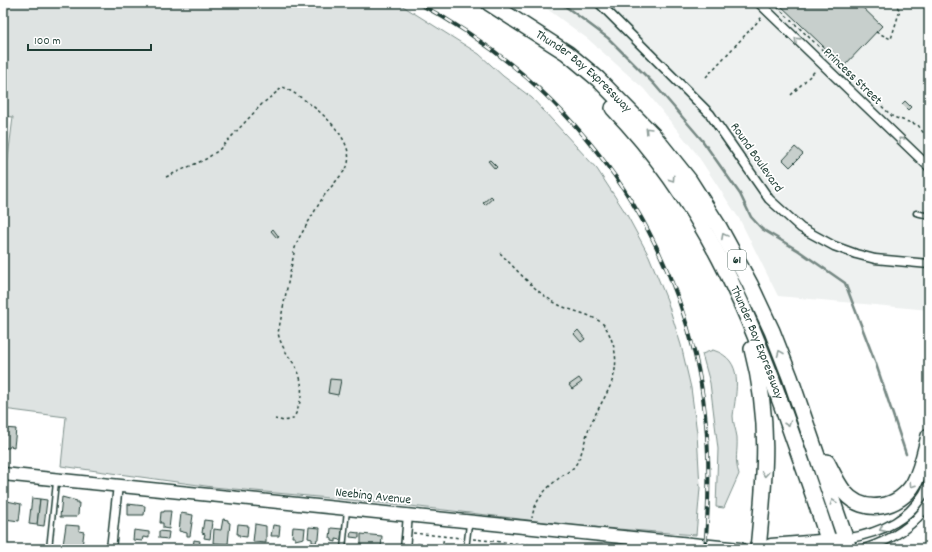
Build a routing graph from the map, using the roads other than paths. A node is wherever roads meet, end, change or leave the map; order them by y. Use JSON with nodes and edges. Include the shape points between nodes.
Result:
{"nodes":[{"id":1,"x":489,"y":3,"type":"edge"},
{"id":2,"x":599,"y":3,"type":"edge"},
{"id":3,"x":759,"y":3,"type":"edge"},
{"id":4,"x":542,"y":37,"type":"junction"},
{"id":5,"x":929,"y":167,"type":"edge"},
{"id":6,"x":916,"y":213,"type":"dead end"},
{"id":7,"x":929,"y":216,"type":"edge"},
{"id":8,"x":929,"y":264,"type":"edge"},
{"id":9,"x":738,"y":296,"type":"junction"},
{"id":10,"x":790,"y":377,"type":"junction"},
{"id":11,"x":929,"y":436,"type":"edge"},
{"id":12,"x":3,"y":474,"type":"edge"},
{"id":13,"x":56,"y":479,"type":"junction"},
{"id":14,"x":929,"y":484,"type":"edge"},
{"id":15,"x":118,"y":485,"type":"junction"},
{"id":16,"x":929,"y":503,"type":"edge"},
{"id":17,"x":347,"y":509,"type":"junction"},
{"id":18,"x":408,"y":515,"type":"junction"},
{"id":19,"x":469,"y":522,"type":"junction"},
{"id":20,"x":830,"y":544,"type":"edge"},
{"id":21,"x":847,"y":544,"type":"edge"},
{"id":22,"x":49,"y":549,"type":"edge"},
{"id":23,"x":111,"y":549,"type":"edge"},
{"id":24,"x":343,"y":549,"type":"edge"},
{"id":25,"x":405,"y":549,"type":"edge"},
{"id":26,"x":466,"y":549,"type":"edge"},
{"id":27,"x":740,"y":549,"type":"edge"},
{"id":28,"x":758,"y":549,"type":"edge"},
{"id":29,"x":762,"y":549,"type":"edge"},
{"id":30,"x":864,"y":549,"type":"edge"}],
"edges":[{"from":1,"to":4,"type":"highway","number":"61"},
{"from":2,"to":8,"type":"street","name":"Round Boulevard","via":[[710,114],[769,199],[801,228],[834,246],[856,254],[875,259]]},
{"from":5,"to":3,"type":"street","name":"Princess Street","one_way":true},
{"from":4,"to":9,"type":"highway","name":"Thunder Bay Expressway","number":"61","one_way":true,"via":[[626,122],[657,158],[696,215]]},
{"from":10,"to":4,"type":"highway","name":"Thunder Bay Expressway","number":"61","one_way":true,"via":[[750,284],[719,227],[688,180],[653,135],[598,79],[568,53]]},
{"from":6,"to":7,"type":"lane"},
{"from":9,"to":20,"type":"highway","name":"Thunder Bay Expressway","number":"61","one_way":true,"via":[[780,399]]},
{"from":9,"to":28,"type":"highway","one_way":true,"via":[[757,368],[766,435]]},
{"from":11,"to":10,"type":"highway","one_way":true,"via":[[920,471],[906,494],[887,505],[862,504],[849,496],[836,480]]},
{"from":21,"to":10,"type":"highway","name":"Thunder Bay Expressway","number":"61","one_way":true},
{"from":12,"to":13,"type":"main road","name":"Neebing Avenue"},
{"from":13,"to":15,"type":"main road","name":"Neebing Avenue"},
{"from":13,"to":22,"type":"lane"},
{"from":14,"to":21,"type":"street","one_way":true,"via":[[917,504],[904,516],[878,532]]},
{"from":15,"to":17,"type":"main road","name":"Neebing Avenue"},
{"from":15,"to":23,"type":"street"},
{"from":16,"to":30,"type":"street","via":[[912,522],[887,541]]},
{"from":17,"to":18,"type":"main road","name":"Neebing Avenue"},
{"from":17,"to":24,"type":"lane"},
{"from":18,"to":19,"type":"main road","name":"Neebing Avenue"},
{"from":18,"to":25,"type":"street"},
{"from":19,"to":26,"type":"lane"},
{"from":19,"to":27,"type":"main road","name":"Neebing Avenue"},
{"from":20,"to":21,"type":"main road"},
{"from":20,"to":29,"type":"main road","via":[[771,545]]}]}
